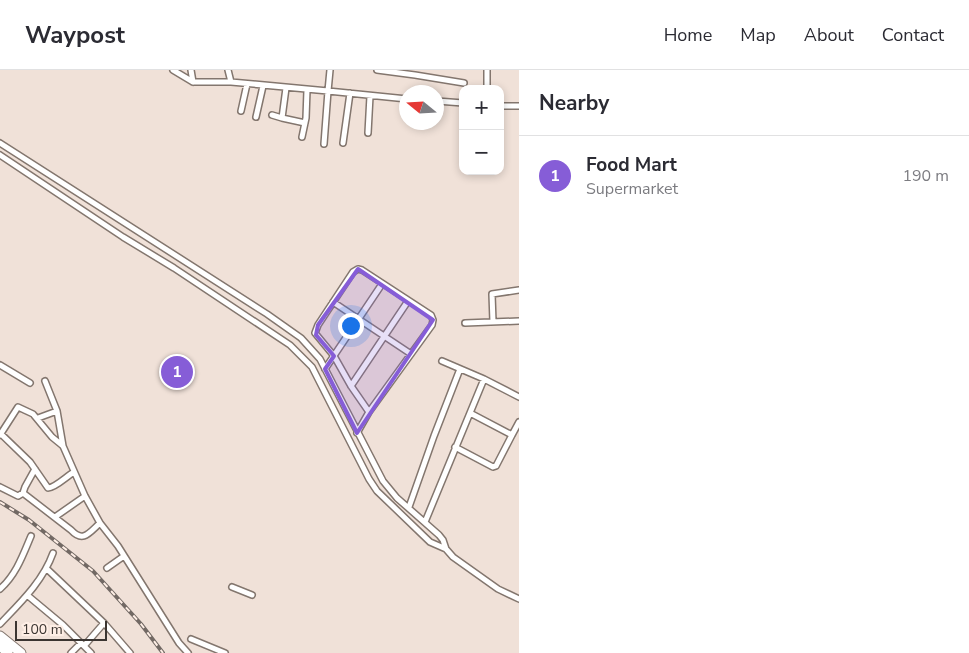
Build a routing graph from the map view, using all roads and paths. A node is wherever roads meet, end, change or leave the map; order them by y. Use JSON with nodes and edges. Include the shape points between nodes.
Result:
{"nodes":[{"id":1,"x":173,"y":70,"type":"edge"},
{"id":2,"x":191,"y":70,"type":"edge"},
{"id":3,"x":228,"y":70,"type":"edge"},
{"id":4,"x":330,"y":70,"type":"edge"},
{"id":5,"x":377,"y":70,"type":"edge"},
{"id":6,"x":487,"y":70,"type":"edge"},
{"id":7,"x":193,"y":82,"type":"junction"},
{"id":8,"x":231,"y":82,"type":"junction"},
{"id":9,"x":464,"y":83,"type":"dead end"},
{"id":10,"x":247,"y":84,"type":"junction"},
{"id":11,"x":487,"y":85,"type":"edge"},
{"id":12,"x":263,"y":86,"type":"junction"},
{"id":13,"x":286,"y":88,"type":"junction"},
{"id":14,"x":307,"y":90,"type":"junction"},
{"id":15,"x":328,"y":91,"type":"junction"},
{"id":16,"x":350,"y":93,"type":"junction"},
{"id":17,"x":370,"y":96,"type":"junction"},
{"id":18,"x":399,"y":98,"type":"edge"},
{"id":19,"x":444,"y":102,"type":"edge"},
{"id":20,"x":459,"y":103,"type":"edge"},
{"id":21,"x":504,"y":106,"type":"edge"},
{"id":22,"x":519,"y":106,"type":"edge"},
{"id":23,"x":241,"y":111,"type":"dead end"},
{"id":24,"x":272,"y":115,"type":"dead end"},
{"id":25,"x":256,"y":117,"type":"dead end"},
{"id":26,"x":282,"y":118,"type":"junction"},
{"id":27,"x":305,"y":123,"type":"junction"},
{"id":28,"x":368,"y":132,"type":"dead end"},
{"id":29,"x":302,"y":137,"type":"dead end"},
{"id":30,"x":0,"y":143,"type":"edge"},
{"id":31,"x":343,"y":143,"type":"dead end"},
{"id":32,"x":324,"y":144,"type":"dead end"},
{"id":33,"x":0,"y":155,"type":"edge"},
{"id":34,"x":382,"y":284,"type":"junction"},
{"id":35,"x":519,"y":290,"type":"edge"},
{"id":36,"x":408,"y":301,"type":"junction"},
{"id":37,"x":333,"y":302,"type":"junction"},
{"id":38,"x":358,"y":320,"type":"junction"},
{"id":39,"x":519,"y":321,"type":"edge"},
{"id":40,"x":493,"y":322,"type":"junction"},
{"id":41,"x":465,"y":323,"type":"dead end"},
{"id":42,"x":384,"y":337,"type":"junction"},
{"id":43,"x":411,"y":354,"type":"junction"},
{"id":44,"x":334,"y":356,"type":"junction"},
{"id":45,"x":442,"y":360,"type":"dead end"},
{"id":46,"x":0,"y":365,"type":"edge"},
{"id":47,"x":325,"y":369,"type":"junction"},
{"id":48,"x":460,"y":369,"type":"junction"},
{"id":49,"x":484,"y":379,"type":"junction"},
{"id":50,"x":45,"y":381,"type":"dead end"},
{"id":51,"x":30,"y":384,"type":"dead end"},
{"id":52,"x":351,"y":386,"type":"junction"},
{"id":53,"x":519,"y":397,"type":"edge"},
{"id":54,"x":57,"y":412,"type":"junction"},
{"id":55,"x":369,"y":412,"type":"junction"},
{"id":56,"x":470,"y":413,"type":"junction"},
{"id":57,"x":38,"y":418,"type":"junction"},
{"id":58,"x":519,"y":422,"type":"edge"},
{"id":59,"x":357,"y":433,"type":"junction"},
{"id":60,"x":0,"y":435,"type":"edge"},
{"id":61,"x":512,"y":435,"type":"junction"},
{"id":62,"x":63,"y":446,"type":"junction"},
{"id":63,"x":455,"y":447,"type":"junction"},
{"id":64,"x":35,"y":469,"type":"junction"},
{"id":65,"x":74,"y":472,"type":"junction"},
{"id":66,"x":0,"y":487,"type":"edge"},
{"id":67,"x":24,"y":493,"type":"junction"},
{"id":68,"x":85,"y":496,"type":"junction"},
{"id":69,"x":409,"y":508,"type":"junction"},
{"id":70,"x":55,"y":517,"type":"junction"},
{"id":71,"x":425,"y":522,"type":"junction"},
{"id":72,"x":100,"y":523,"type":"junction"},
{"id":73,"x":31,"y":536,"type":"dead end"},
{"id":74,"x":446,"y":549,"type":"junction"},
{"id":75,"x":53,"y":553,"type":"dead end"},
{"id":76,"x":124,"y":556,"type":"junction"},
{"id":77,"x":106,"y":568,"type":"dead end"},
{"id":78,"x":47,"y":570,"type":"junction"},
{"id":79,"x":232,"y":587,"type":"dead end"},
{"id":80,"x":0,"y":589,"type":"edge"},
{"id":81,"x":252,"y":594,"type":"dead end"},
{"id":82,"x":27,"y":595,"type":"junction"},
{"id":83,"x":519,"y":599,"type":"edge"},
{"id":84,"x":104,"y":623,"type":"junction"},
{"id":85,"x":0,"y":624,"type":"edge"},
{"id":86,"x":0,"y":636,"type":"edge"},
{"id":87,"x":191,"y":639,"type":"dead end"},
{"id":88,"x":82,"y":645,"type":"junction"},
{"id":89,"x":0,"y":646,"type":"edge"},
{"id":90,"x":8,"y":653,"type":"edge"},
{"id":91,"x":21,"y":653,"type":"edge"},
{"id":92,"x":71,"y":653,"type":"edge"},
{"id":93,"x":91,"y":653,"type":"edge"},
{"id":94,"x":130,"y":653,"type":"edge"},
{"id":95,"x":188,"y":653,"type":"edge"},
{"id":96,"x":225,"y":653,"type":"edge"}],
"edges":[{"from":1,"to":7,"type":"street"},
{"from":2,"to":7,"type":"street"},
{"from":3,"to":8,"type":"street"},
{"from":4,"to":15,"type":"street"},
{"from":5,"to":9,"type":"street"},
{"from":6,"to":11,"type":"street"},
{"from":7,"to":8,"type":"street"},
{"from":8,"to":10,"type":"street"},
{"from":10,"to":12,"type":"street"},
{"from":10,"to":23,"type":"street"},
{"from":12,"to":13,"type":"street"},
{"from":12,"to":25,"type":"street"},
{"from":13,"to":14,"type":"street"},
{"from":13,"to":26,"type":"street"},
{"from":14,"to":15,"type":"street"},
{"from":14,"to":27,"type":"street"},
{"from":15,"to":16,"type":"street"},
{"from":15,"to":32,"type":"street"},
{"from":16,"to":17,"type":"street"},
{"from":16,"to":31,"type":"street"},
{"from":17,"to":18,"type":"street"},
{"from":17,"to":28,"type":"street"},
{"from":19,"to":20,"type":"street"},
{"from":21,"to":22,"type":"street"},
{"from":24,"to":26,"type":"street"},
{"from":26,"to":27,"type":"street"},
{"from":27,"to":29,"type":"street"},
{"from":30,"to":47,"type":"street","via":[[289,330],[308,344]]},
{"from":33,"to":74,"type":"street","via":[[300,353],[312,367],[377,491],[430,542]]},
{"from":34,"to":36,"type":"street"},
{"from":34,"to":37,"type":"street","via":[[362,270],[354,270]]},
{"from":34,"to":38,"type":"street"},
{"from":35,"to":40,"type":"street","via":[[492,294]]},
{"from":36,"to":42,"type":"street"},
{"from":36,"to":43,"type":"street","via":[[431,315],[433,320]]},
{"from":37,"to":38,"type":"street"},
{"from":37,"to":44,"type":"street","via":[[315,332]]},
{"from":38,"to":42,"type":"street"},
{"from":38,"to":44,"type":"street"},
{"from":39,"to":40,"type":"street"},
{"from":40,"to":41,"type":"street"},
{"from":42,"to":43,"type":"street"},
{"from":42,"to":52,"type":"street"},
{"from":43,"to":55,"type":"street"},
{"from":44,"to":47,"type":"street"},
{"from":44,"to":52,"type":"street"},
{"from":45,"to":48,"type":"street"},
{"from":46,"to":51,"type":"street"},
{"from":47,"to":59,"type":"street"},
{"from":48,"to":49,"type":"street"},
{"from":48,"to":69,"type":"street"},
{"from":49,"to":53,"type":"street"},
{"from":49,"to":56,"type":"street"},
{"from":50,"to":54,"type":"street"},
{"from":52,"to":55,"type":"street"},
{"from":54,"to":57,"type":"street"},
{"from":54,"to":62,"type":"street"},
{"from":55,"to":59,"type":"street"},
{"from":56,"to":61,"type":"street"},
{"from":56,"to":63,"type":"street"},
{"from":57,"to":60,"type":"street","via":[[18,407]]},
{"from":57,"to":62,"type":"street"},
{"from":58,"to":61,"type":"street"},
{"from":59,"to":69,"type":"street","via":[[383,481]]},
{"from":60,"to":64,"type":"street"},
{"from":61,"to":63,"type":"street","via":[[493,467]]},
{"from":62,"to":65,"type":"street"},
{"from":63,"to":71,"type":"street"},
{"from":64,"to":65,"type":"street","via":[[51,489]]},
{"from":64,"to":67,"type":"street"},
{"from":65,"to":68,"type":"street"},
{"from":66,"to":67,"type":"street","via":[[18,496]]},
{"from":67,"to":70,"type":"street"},
{"from":68,"to":70,"type":"street"},
{"from":68,"to":72,"type":"street"},
{"from":69,"to":71,"type":"street"},
{"from":70,"to":72,"type":"street","via":[[80,537]]},
{"from":71,"to":74,"type":"street","via":[[443,540]]},
{"from":72,"to":76,"type":"street"},
{"from":73,"to":80,"type":"street","via":[[21,562]]},
{"from":74,"to":83,"type":"street","via":[[498,589]]},
{"from":75,"to":78,"type":"street"},
{"from":76,"to":77,"type":"street"},
{"from":76,"to":95,"type":"street","via":[[178,643]]},
{"from":78,"to":82,"type":"street"},
{"from":78,"to":84,"type":"street"},
{"from":79,"to":81,"type":"street"},
{"from":82,"to":85,"type":"street"},
{"from":82,"to":88,"type":"street"},
{"from":84,"to":88,"type":"street"},
{"from":84,"to":94,"type":"street"},
{"from":86,"to":91,"type":"highway"},
{"from":87,"to":96,"type":"street"},
{"from":88,"to":92,"type":"street"},
{"from":88,"to":93,"type":"street"},
{"from":89,"to":90,"type":"highway"}]}
